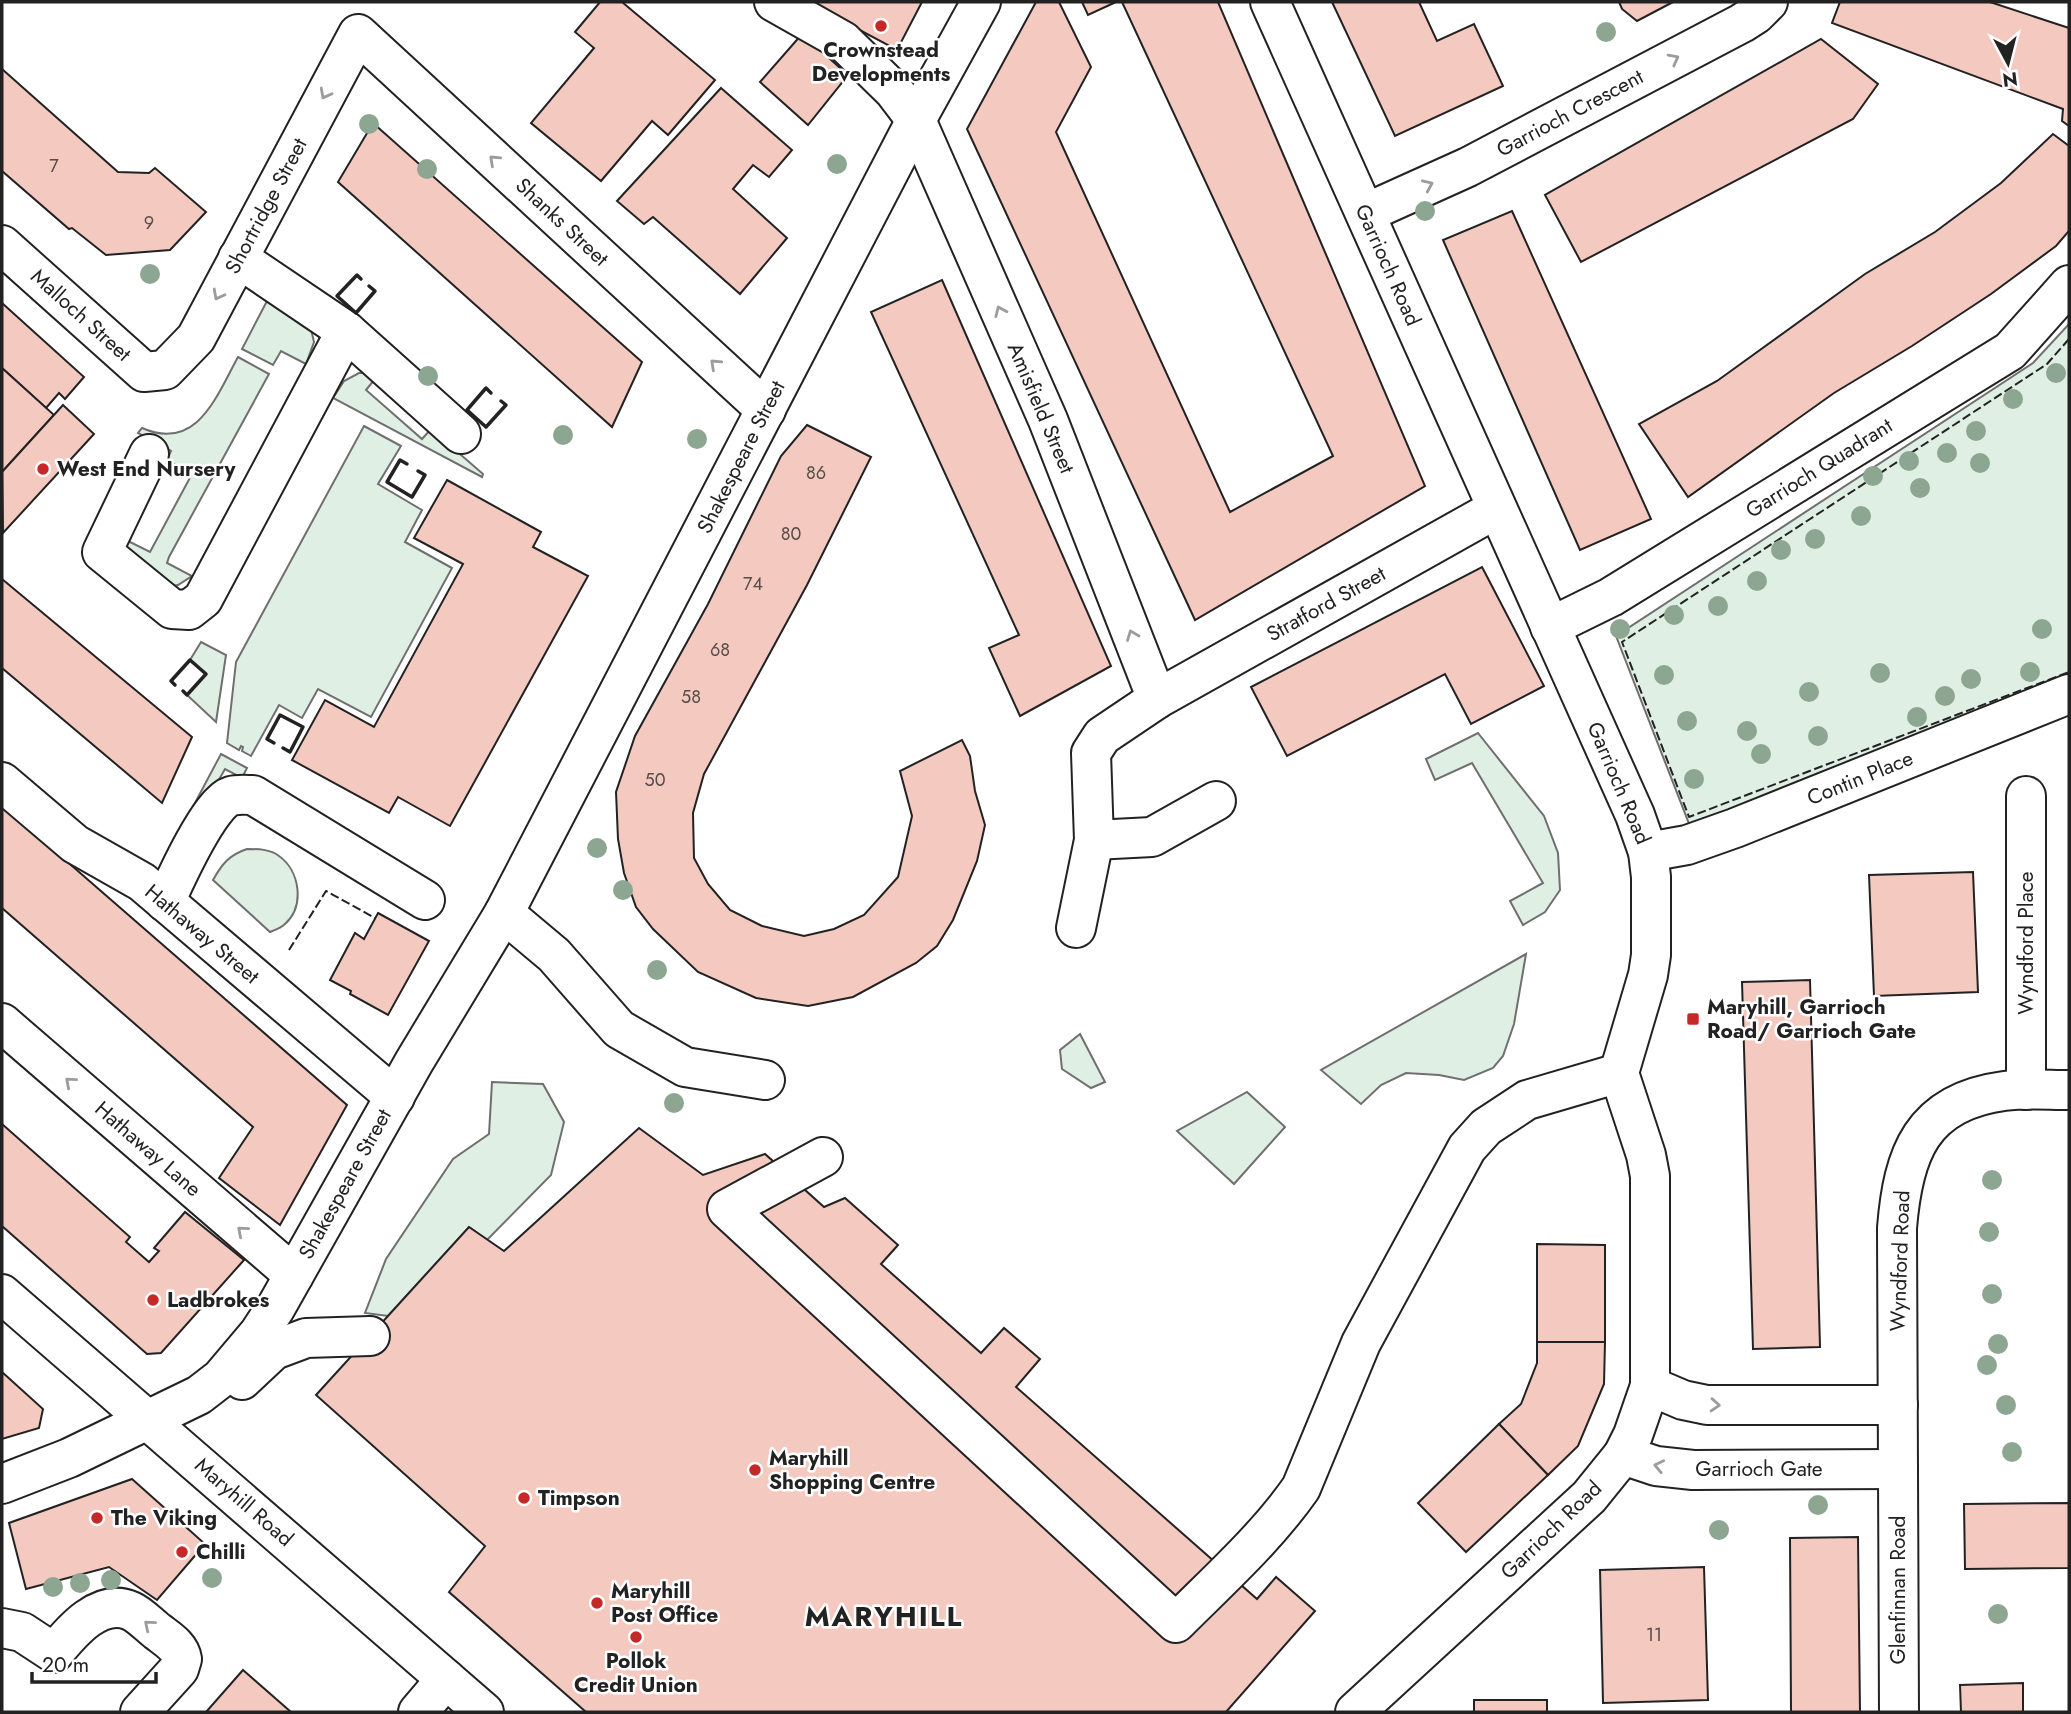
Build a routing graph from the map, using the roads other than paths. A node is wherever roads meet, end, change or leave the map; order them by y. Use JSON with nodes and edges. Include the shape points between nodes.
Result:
{"nodes":[{"id":1,"x":775,"y":2,"type":"edge"},
{"id":2,"x":981,"y":2,"type":"edge"},
{"id":3,"x":1270,"y":2,"type":"edge"},
{"id":4,"x":1768,"y":2,"type":"edge"},
{"id":5,"x":358,"y":34,"type":"joint"},
{"id":6,"x":916,"y":120,"type":"junction"},
{"id":7,"x":1366,"y":213,"type":"junction"},
{"id":8,"x":2,"y":245,"type":"edge"},
{"id":9,"x":238,"y":258,"type":"junction"},
{"id":10,"x":2069,"y":285,"type":"edge"},
{"id":11,"x":346,"y":331,"type":"junction"},
{"id":12,"x":165,"y":370,"type":"joint"},
{"id":13,"x":766,"y":410,"type":"junction"},
{"id":14,"x":461,"y":434,"type":"dead end"},
{"id":15,"x":149,"y":454,"type":"dead end"},
{"id":16,"x":1496,"y":509,"type":"junction"},
{"id":17,"x":1550,"y":627,"type":"junction"},
{"id":18,"x":2069,"y":694,"type":"edge"},
{"id":19,"x":1157,"y":699,"type":"junction"},
{"id":20,"x":2,"y":782,"type":"edge"},
{"id":21,"x":2026,"y":796,"type":"dead end"},
{"id":22,"x":1216,"y":801,"type":"dead end"},
{"id":23,"x":1094,"y":840,"type":"junction"},
{"id":24,"x":1648,"y":852,"type":"junction"},
{"id":25,"x":425,"y":900,"type":"dead end"},
{"id":26,"x":165,"y":902,"type":"junction"},
{"id":27,"x":504,"y":913,"type":"junction"},
{"id":28,"x":1076,"y":928,"type":"dead end"},
{"id":29,"x":2,"y":1023,"type":"edge"},
{"id":30,"x":1619,"y":1073,"type":"junction"},
{"id":31,"x":765,"y":1080,"type":"dead end"},
{"id":32,"x":2026,"y":1090,"type":"junction"},
{"id":33,"x":2069,"y":1090,"type":"edge"},
{"id":34,"x":395,"y":1097,"type":"junction"},
{"id":35,"x":824,"y":1157,"type":"dead end"},
{"id":36,"x":294,"y":1275,"type":"junction"},
{"id":37,"x":2,"y":1294,"type":"edge"},
{"id":38,"x":370,"y":1336,"type":"dead end"},
{"id":39,"x":1650,"y":1386,"type":"junction"},
{"id":40,"x":1898,"y":1405,"type":"junction"},
{"id":41,"x":149,"y":1420,"type":"junction"},
{"id":42,"x":1623,"y":1455,"type":"junction"},
{"id":43,"x":1898,"y":1469,"type":"junction"},
{"id":44,"x":2,"y":1484,"type":"edge"},
{"id":45,"x":2,"y":1628,"type":"edge"},
{"id":46,"x":446,"y":1679,"type":"junction"},
{"id":47,"x":140,"y":1712,"type":"edge"},
{"id":48,"x":418,"y":1712,"type":"edge"},
{"id":49,"x":484,"y":1712,"type":"edge"},
{"id":50,"x":1356,"y":1712,"type":"edge"},
{"id":51,"x":1899,"y":1712,"type":"edge"}],
"edges":[{"from":1,"to":6,"type":"street","name":"Amisfield Street","via":[[843,41],[894,91]]},
{"from":2,"to":6,"type":"street","name":"Shakespeare Street"},
{"from":3,"to":7,"type":"street","name":"Garrioch Road"},
{"from":7,"to":4,"type":"street","name":"Garrioch Crescent","one_way":true,"via":[[1495,153],[1742,23]]},
{"from":5,"to":9,"type":"street","name":"Shortridge Street","one_way":true},
{"from":13,"to":5,"type":"street","name":"Shanks Street","one_way":true},
{"from":6,"to":13,"type":"street","name":"Shakespeare Street"},
{"from":19,"to":6,"type":"street","name":"Amisfield Street","one_way":true,"via":[[1048,420]]},
{"from":7,"to":16,"type":"street","name":"Garrioch Road"},
{"from":8,"to":12,"type":"street","name":"Malloch Street","via":[[144,372]]},
{"from":9,"to":11,"type":"street"},
{"from":9,"to":12,"type":"street","name":"Shortridge Street","one_way":true,"via":[[196,338]]},
{"from":10,"to":17,"type":"street","name":"Garrioch Quadrant","via":[[2010,351],[1611,597]]},
{"from":11,"to":14,"type":"street"},
{"from":11,"to":15,"type":"street","via":[[203,599],[188,610],[172,609],[102,552]]},
{"from":13,"to":27,"type":"street","name":"Shakespeare Street"},
{"from":16,"to":17,"type":"street","name":"Garrioch Road"},
{"from":16,"to":19,"type":"street","name":"Stratford Street"},
{"from":17,"to":24,"type":"street","name":"Garrioch Road"},
{"from":18,"to":24,"type":"street","name":"Contin Place","via":[[1717,835]]},
{"from":19,"to":23,"type":"street","name":"Stratford Street","via":[[1102,736],[1091,753]]},
{"from":20,"to":26,"type":"street","name":"Hathaway Street","via":[[75,844],[142,882]]},
{"from":21,"to":32,"type":"street","name":"Wyndford Place"},
{"from":22,"to":23,"type":"street","via":[[1152,837]]},
{"from":23,"to":28,"type":"street","name":"Stratford Street"},
{"from":24,"to":30,"type":"street","name":"Garrioch Road","via":[[1652,901],[1648,975]]},
{"from":25,"to":26,"type":"street","via":[[253,795],[230,796],[218,805]]},
{"from":26,"to":34,"type":"street","name":"Hathaway Street"},
{"from":27,"to":31,"type":"street","via":[[554,956],[620,1029],[685,1067]]},
{"from":27,"to":34,"type":"street","name":"Shakespeare Street"},
{"from":36,"to":29,"type":"street","name":"Hathaway Lane","one_way":true},
{"from":30,"to":35,"type":"street","via":[[1528,1100],[1505,1112],[1467,1148],[1360,1343],[1301,1488],[1176,1623],[727,1209]]},
{"from":30,"to":39,"type":"street","name":"Garrioch Road","via":[[1650,1176]]},
{"from":32,"to":33,"type":"street","name":"Wyndford Road"},
{"from":32,"to":40,"type":"street","name":"Wyndford Road","via":[[1976,1096],[1952,1107],[1924,1131],[1908,1160],[1900,1187],[1897,1228]]},
{"from":34,"to":36,"type":"street","name":"Shakespeare Street"},
{"from":36,"to":41,"type":"street","name":"Shakespeare Street","via":[[258,1333],[221,1378],[199,1395]]},
{"from":37,"to":41,"type":"street","name":"Maryhill Road"},
{"from":38,"to":41,"type":"street","via":[[295,1342],[274,1350],[196,1418]]},
{"from":39,"to":40,"type":"street","one_way":true,"via":[[1707,1405]]},
{"from":39,"to":42,"type":"street","name":"Garrioch Road"},
{"from":40,"to":43,"type":"street","name":"Wyndford Road"},
{"from":41,"to":44,"type":"street","name":"Shakespeare Street"},
{"from":41,"to":46,"type":"street","name":"Maryhill Road"},
{"from":43,"to":42,"type":"street","name":"Garrioch Gate","one_way":true,"via":[[1693,1470],[1656,1466]]},
{"from":42,"to":50,"type":"street","name":"Garrioch Road","via":[[1590,1497]]},
{"from":43,"to":51,"type":"street","name":"Glenfinnan Road"},
{"from":47,"to":45,"type":"street","one_way":true,"via":[[179,1669],[182,1659],[178,1648],[133,1612],[116,1607],[96,1614],[75,1628],[54,1653],[22,1632]]},
{"from":46,"to":48,"type":"street"},
{"from":46,"to":49,"type":"street","name":"Maryhill Road"}]}
